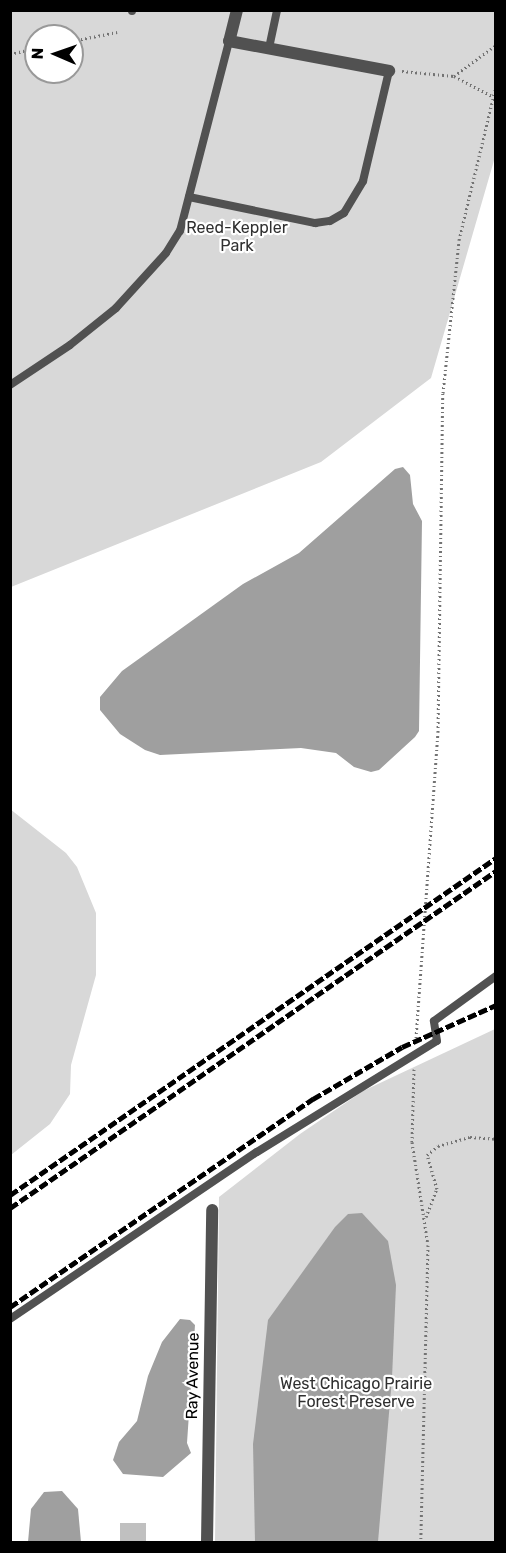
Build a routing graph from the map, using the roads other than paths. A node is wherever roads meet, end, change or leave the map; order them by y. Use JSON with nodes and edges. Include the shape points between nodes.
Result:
{"nodes":[{"id":1,"x":237,"y":10,"type":"edge"},
{"id":2,"x":277,"y":10,"type":"edge"},
{"id":3,"x":230,"y":41,"type":"junction"},
{"id":4,"x":269,"y":48,"type":"junction"},
{"id":5,"x":389,"y":71,"type":"joint"},
{"id":6,"x":189,"y":197,"type":"junction"},
{"id":7,"x":10,"y":384,"type":"edge"},
{"id":8,"x":495,"y":976,"type":"edge"},
{"id":9,"x":212,"y":1210,"type":"dead end"},
{"id":10,"x":10,"y":1319,"type":"edge"},
{"id":11,"x":207,"y":1542,"type":"edge"}],
"edges":[{"from":1,"to":3,"type":"street"},
{"from":2,"to":4,"type":"lane"},
{"from":3,"to":4,"type":"street"},
{"from":3,"to":6,"type":"lane"},
{"from":4,"to":5,"type":"street"},
{"from":5,"to":6,"type":"lane","via":[[363,181],[344,213],[315,223]]},
{"from":6,"to":7,"type":"lane","via":[[180,231],[116,308],[70,345]]},
{"from":8,"to":10,"type":"lane","via":[[434,1021],[437,1041],[257,1152]]},
{"from":9,"to":11,"type":"street","name":"Ray Avenue"}]}
